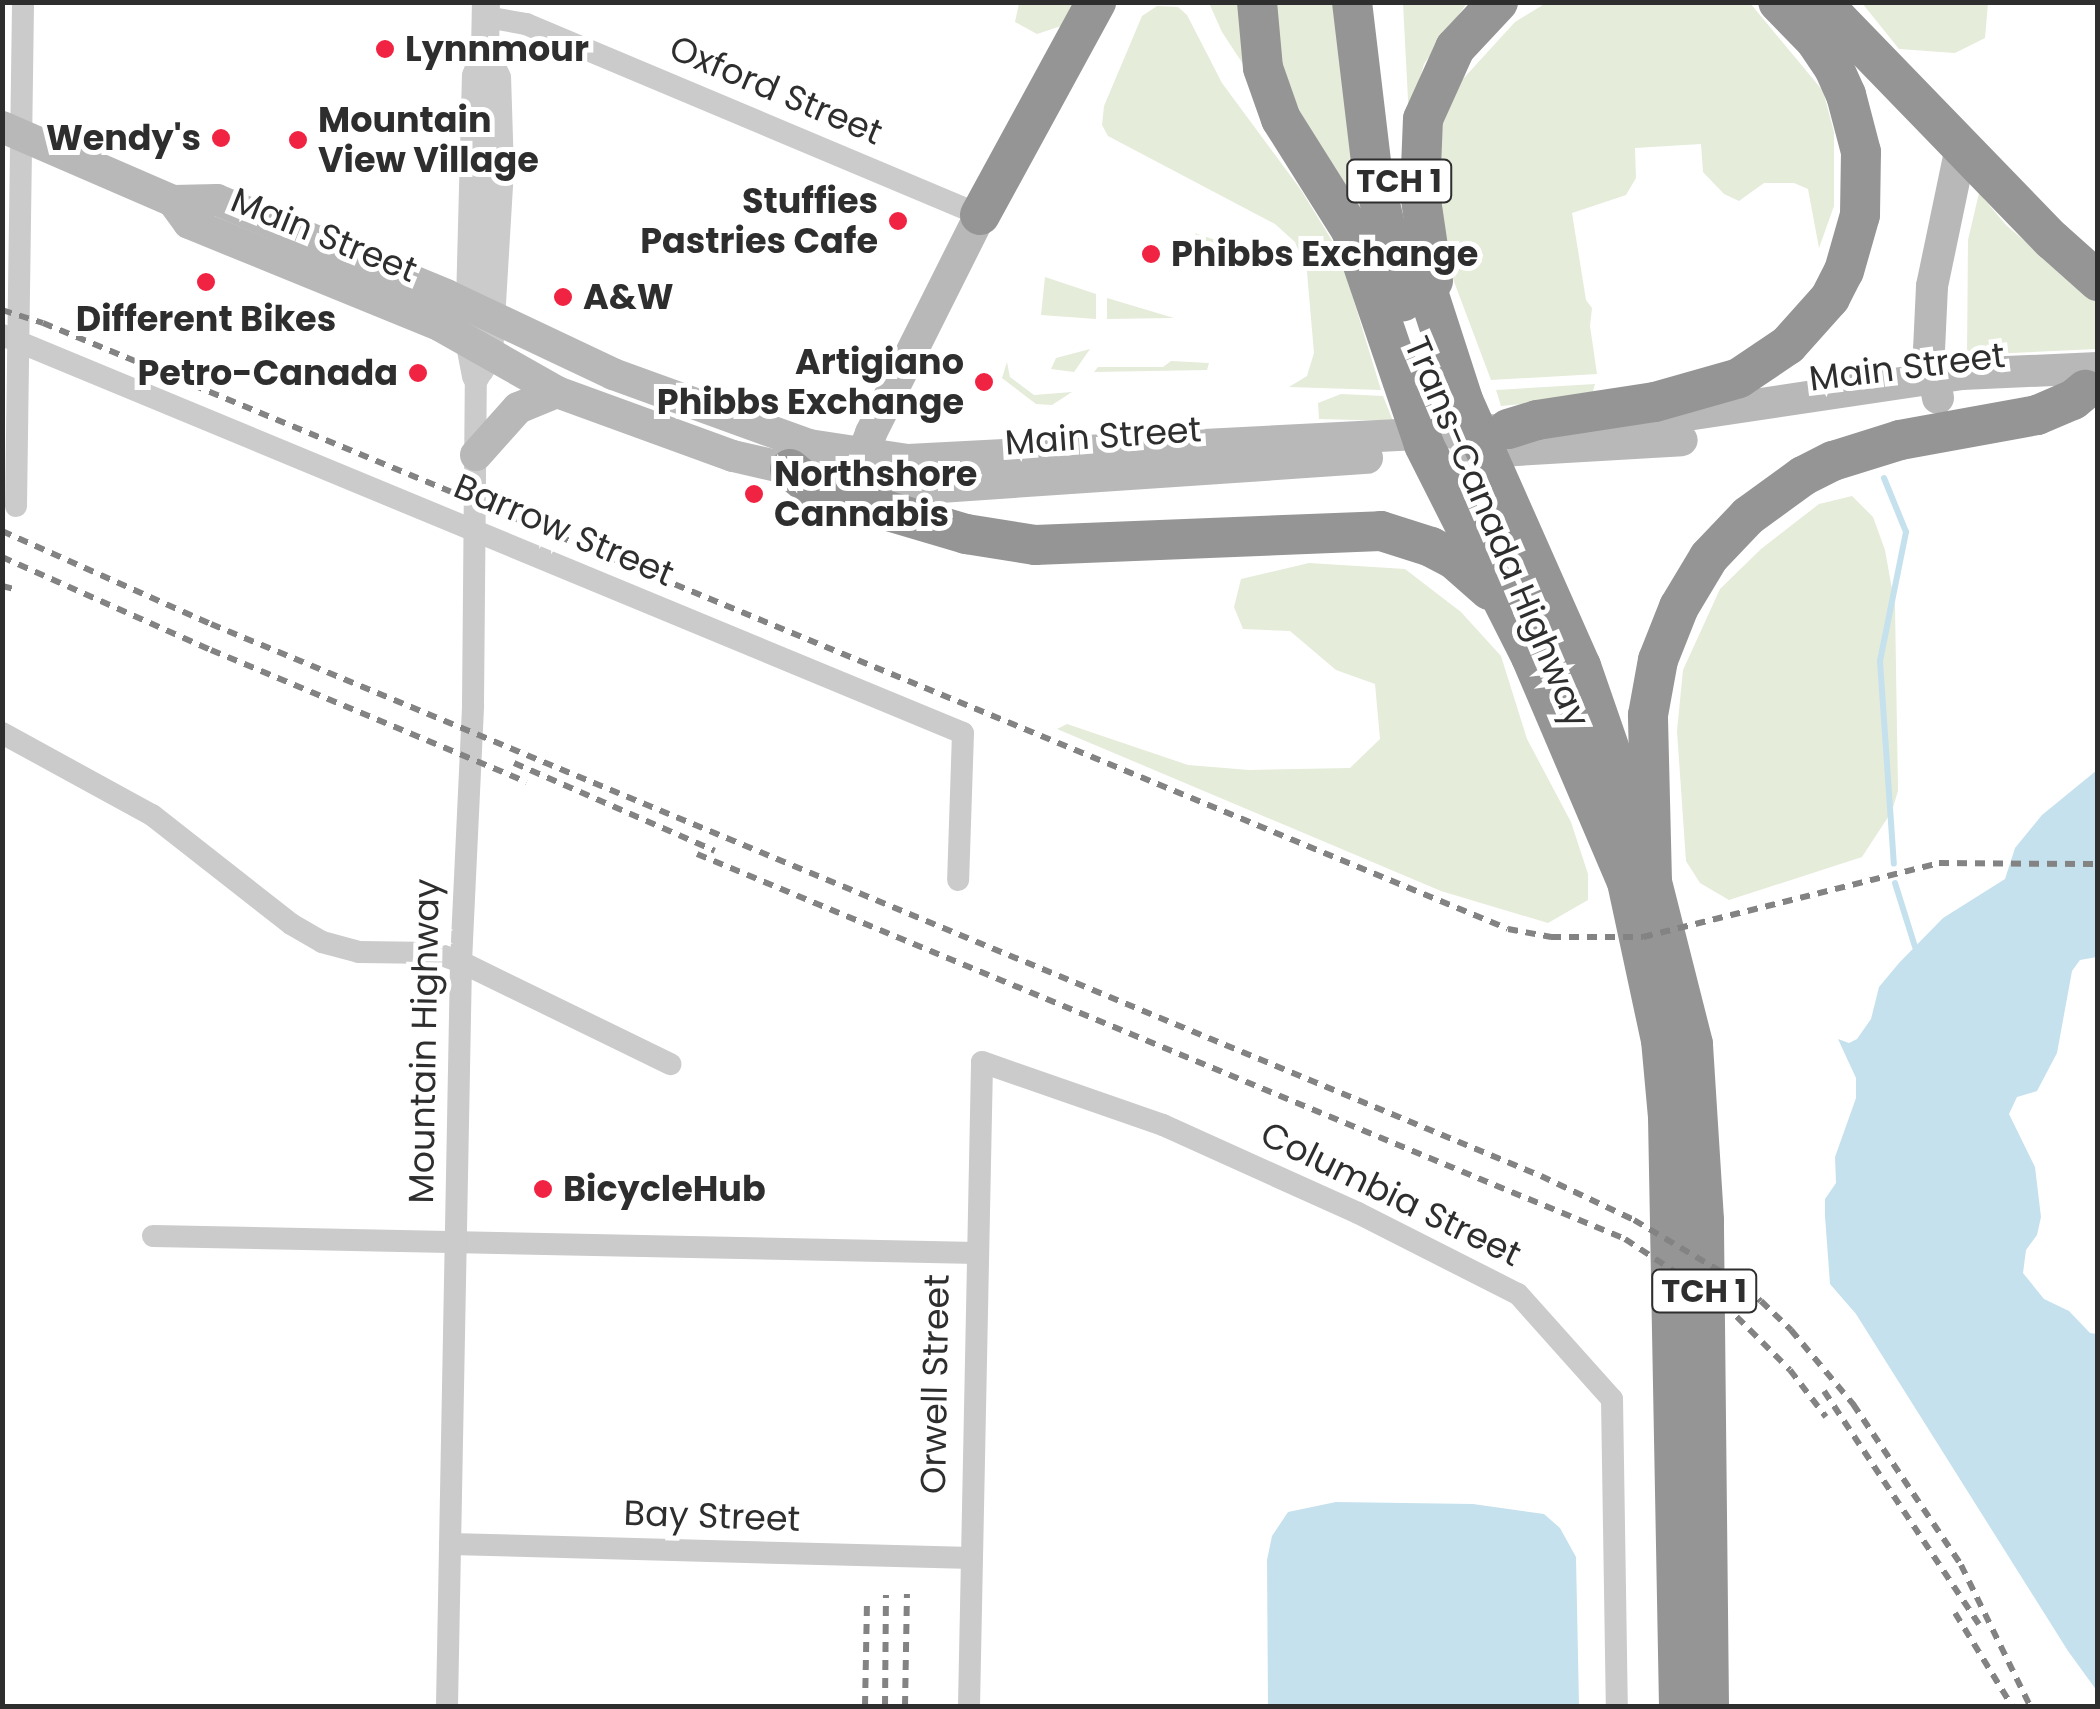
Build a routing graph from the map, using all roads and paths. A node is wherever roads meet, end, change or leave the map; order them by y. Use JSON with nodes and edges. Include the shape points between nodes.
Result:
{"nodes":[{"id":1,"x":23,"y":2,"type":"edge"},
{"id":2,"x":1096,"y":2,"type":"edge"},
{"id":3,"x":1257,"y":2,"type":"edge"},
{"id":4,"x":1352,"y":2,"type":"edge"},
{"id":5,"x":1376,"y":2,"type":"edge"},
{"id":6,"x":1498,"y":2,"type":"edge"},
{"id":7,"x":1778,"y":2,"type":"edge"},
{"id":8,"x":1821,"y":2,"type":"edge"},
{"id":9,"x":486,"y":10,"type":"edge"},
{"id":10,"x":12,"y":131,"type":"edge"},
{"id":11,"x":1962,"y":147,"type":"junction"},
{"id":12,"x":173,"y":200,"type":"junction"},
{"id":13,"x":980,"y":215,"type":"junction"},
{"id":14,"x":2098,"y":281,"type":"edge"},
{"id":15,"x":480,"y":311,"type":"junction"},
{"id":16,"x":12,"y":338,"type":"edge"},
{"id":17,"x":1419,"y":354,"type":"junction"},
{"id":18,"x":478,"y":357,"type":"junction"},
{"id":19,"x":2093,"y":382,"type":"edge"},
{"id":20,"x":1937,"y":388,"type":"junction"},
{"id":21,"x":557,"y":392,"type":"junction"},
{"id":22,"x":1508,"y":429,"type":"junction"},
{"id":23,"x":476,"y":454,"type":"junction"},
{"id":24,"x":862,"y":454,"type":"junction"},
{"id":25,"x":790,"y":470,"type":"junction"},
{"id":26,"x":885,"y":483,"type":"junction"},
{"id":27,"x":16,"y":506,"type":"dead end"},
{"id":28,"x":1491,"y":527,"type":"junction"},
{"id":29,"x":476,"y":532,"type":"junction"},
{"id":30,"x":1508,"y":611,"type":"junction"},
{"id":31,"x":2,"y":734,"type":"edge"},
{"id":32,"x":958,"y":880,"type":"dead end"},
{"id":33,"x":1640,"y":882,"type":"junction"},
{"id":34,"x":461,"y":962,"type":"junction"},
{"id":35,"x":982,"y":1062,"type":"joint"},
{"id":36,"x":670,"y":1064,"type":"dead end"},
{"id":37,"x":153,"y":1236,"type":"dead end"},
{"id":38,"x":456,"y":1241,"type":"junction"},
{"id":39,"x":977,"y":1253,"type":"junction"},
{"id":40,"x":450,"y":1544,"type":"junction"},
{"id":41,"x":972,"y":1558,"type":"junction"},
{"id":42,"x":448,"y":1706,"type":"edge"},
{"id":43,"x":969,"y":1706,"type":"edge"},
{"id":44,"x":1617,"y":1706,"type":"edge"},
{"id":45,"x":1679,"y":1706,"type":"edge"},
{"id":46,"x":1708,"y":1706,"type":"edge"}],
"edges":[{"from":1,"to":10,"type":"street"},
{"from":2,"to":13,"type":"highway"},
{"from":3,"to":17,"type":"highway","via":[[1270,93]]},
{"from":4,"to":17,"type":"highway","name":"Trans-Canada Highway","number":"TCH 1","via":[[1372,170]]},
{"from":5,"to":17,"type":"highway","name":"Trans-Canada Highway","number":"TCH 1"},
{"from":6,"to":17,"type":"highway","via":[[1472,25],[1441,70],[1419,142]]},
{"from":7,"to":22,"type":"highway","via":[[1834,68],[1861,152],[1857,230],[1830,298],[1788,345],[1739,378],[1655,402]]},
{"from":8,"to":11,"type":"highway"},
{"from":9,"to":13,"type":"street","name":"Oxford Street"},
{"from":9,"to":15,"type":"street","name":"Mountain Highway","via":[[485,52],[497,78],[500,171]]},
{"from":10,"to":12,"type":"main road","name":"Main Street"},
{"from":10,"to":16,"type":"street"},
{"from":11,"to":14,"type":"highway"},
{"from":11,"to":20,"type":"main road","via":[[1932,286],[1929,350]]},
{"from":12,"to":15,"type":"main road","name":"Main Street","via":[[217,200]]},
{"from":12,"to":18,"type":"main road","name":"Main Street","via":[[189,223]]},
{"from":13,"to":24,"type":"main road"},
{"from":15,"to":18,"type":"street","name":"Mountain Highway"},
{"from":15,"to":24,"type":"main road","name":"Main Street","via":[[726,418],[809,446]]},
{"from":16,"to":27,"type":"street"},
{"from":16,"to":29,"type":"street","name":"Barrow Street"},
{"from":17,"to":28,"type":"highway","name":"Trans-Canada Highway","number":"TCH 1"},
{"from":17,"to":28,"type":"highway","via":[[1424,445]]},
{"from":18,"to":21,"type":"main road","name":"Main Street"},
{"from":18,"to":23,"type":"street","name":"Mountain Highway"},
{"from":19,"to":20,"type":"main road","name":"Main Street"},
{"from":19,"to":33,"type":"highway","via":[[2073,400],[2037,415],[1900,440],[1833,461],[1775,494],[1728,535],[1678,606],[1655,673]]},
{"from":20,"to":22,"type":"main road","name":"Main Street","via":[[1668,420]]},
{"from":20,"to":26,"type":"main road","name":"Main Street","via":[[1634,446],[974,485]]},
{"from":21,"to":23,"type":"main road","via":[[518,408]]},
{"from":21,"to":25,"type":"main road","name":"Main Street"},
{"from":22,"to":24,"type":"main road","name":"Main Street","via":[[944,459]]},
{"from":23,"to":29,"type":"street","name":"Mountain Highway"},
{"from":24,"to":26,"type":"main road"},
{"from":25,"to":26,"type":"main road","name":"Main Street"},
{"from":25,"to":30,"type":"highway","via":[[814,489],[966,534],[1035,545],[1381,532],[1454,559]]},
{"from":28,"to":30,"type":"highway"},
{"from":28,"to":33,"type":"highway","name":"Trans-Canada Highway","number":"TCH 1","via":[[1602,721]]},
{"from":29,"to":32,"type":"street","name":"Barrow Street","via":[[963,733]]},
{"from":29,"to":34,"type":"street","name":"Mountain Highway"},
{"from":30,"to":33,"type":"highway"},
{"from":31,"to":34,"type":"street","via":[[152,815],[322,942]]},
{"from":33,"to":45,"type":"highway","number":"TCH 1","via":[[1668,1117]]},
{"from":33,"to":46,"type":"highway","number":"TCH 1","via":[[1693,1044],[1704,1220]]},
{"from":34,"to":36,"type":"street"},
{"from":34,"to":38,"type":"street","name":"Mountain Highway"},
{"from":35,"to":39,"type":"street","name":"Orwell Street"},
{"from":35,"to":44,"type":"street","name":"Columbia Street","via":[[1162,1125],[1518,1294],[1612,1399]]},
{"from":37,"to":38,"type":"street"},
{"from":38,"to":39,"type":"street"},
{"from":38,"to":40,"type":"street","name":"Mountain Highway"},
{"from":39,"to":41,"type":"street","name":"Orwell Street"},
{"from":40,"to":41,"type":"street","name":"Bay Street"},
{"from":40,"to":42,"type":"street","name":"Mountain Highway"},
{"from":41,"to":43,"type":"street","name":"Orwell Street"}]}
